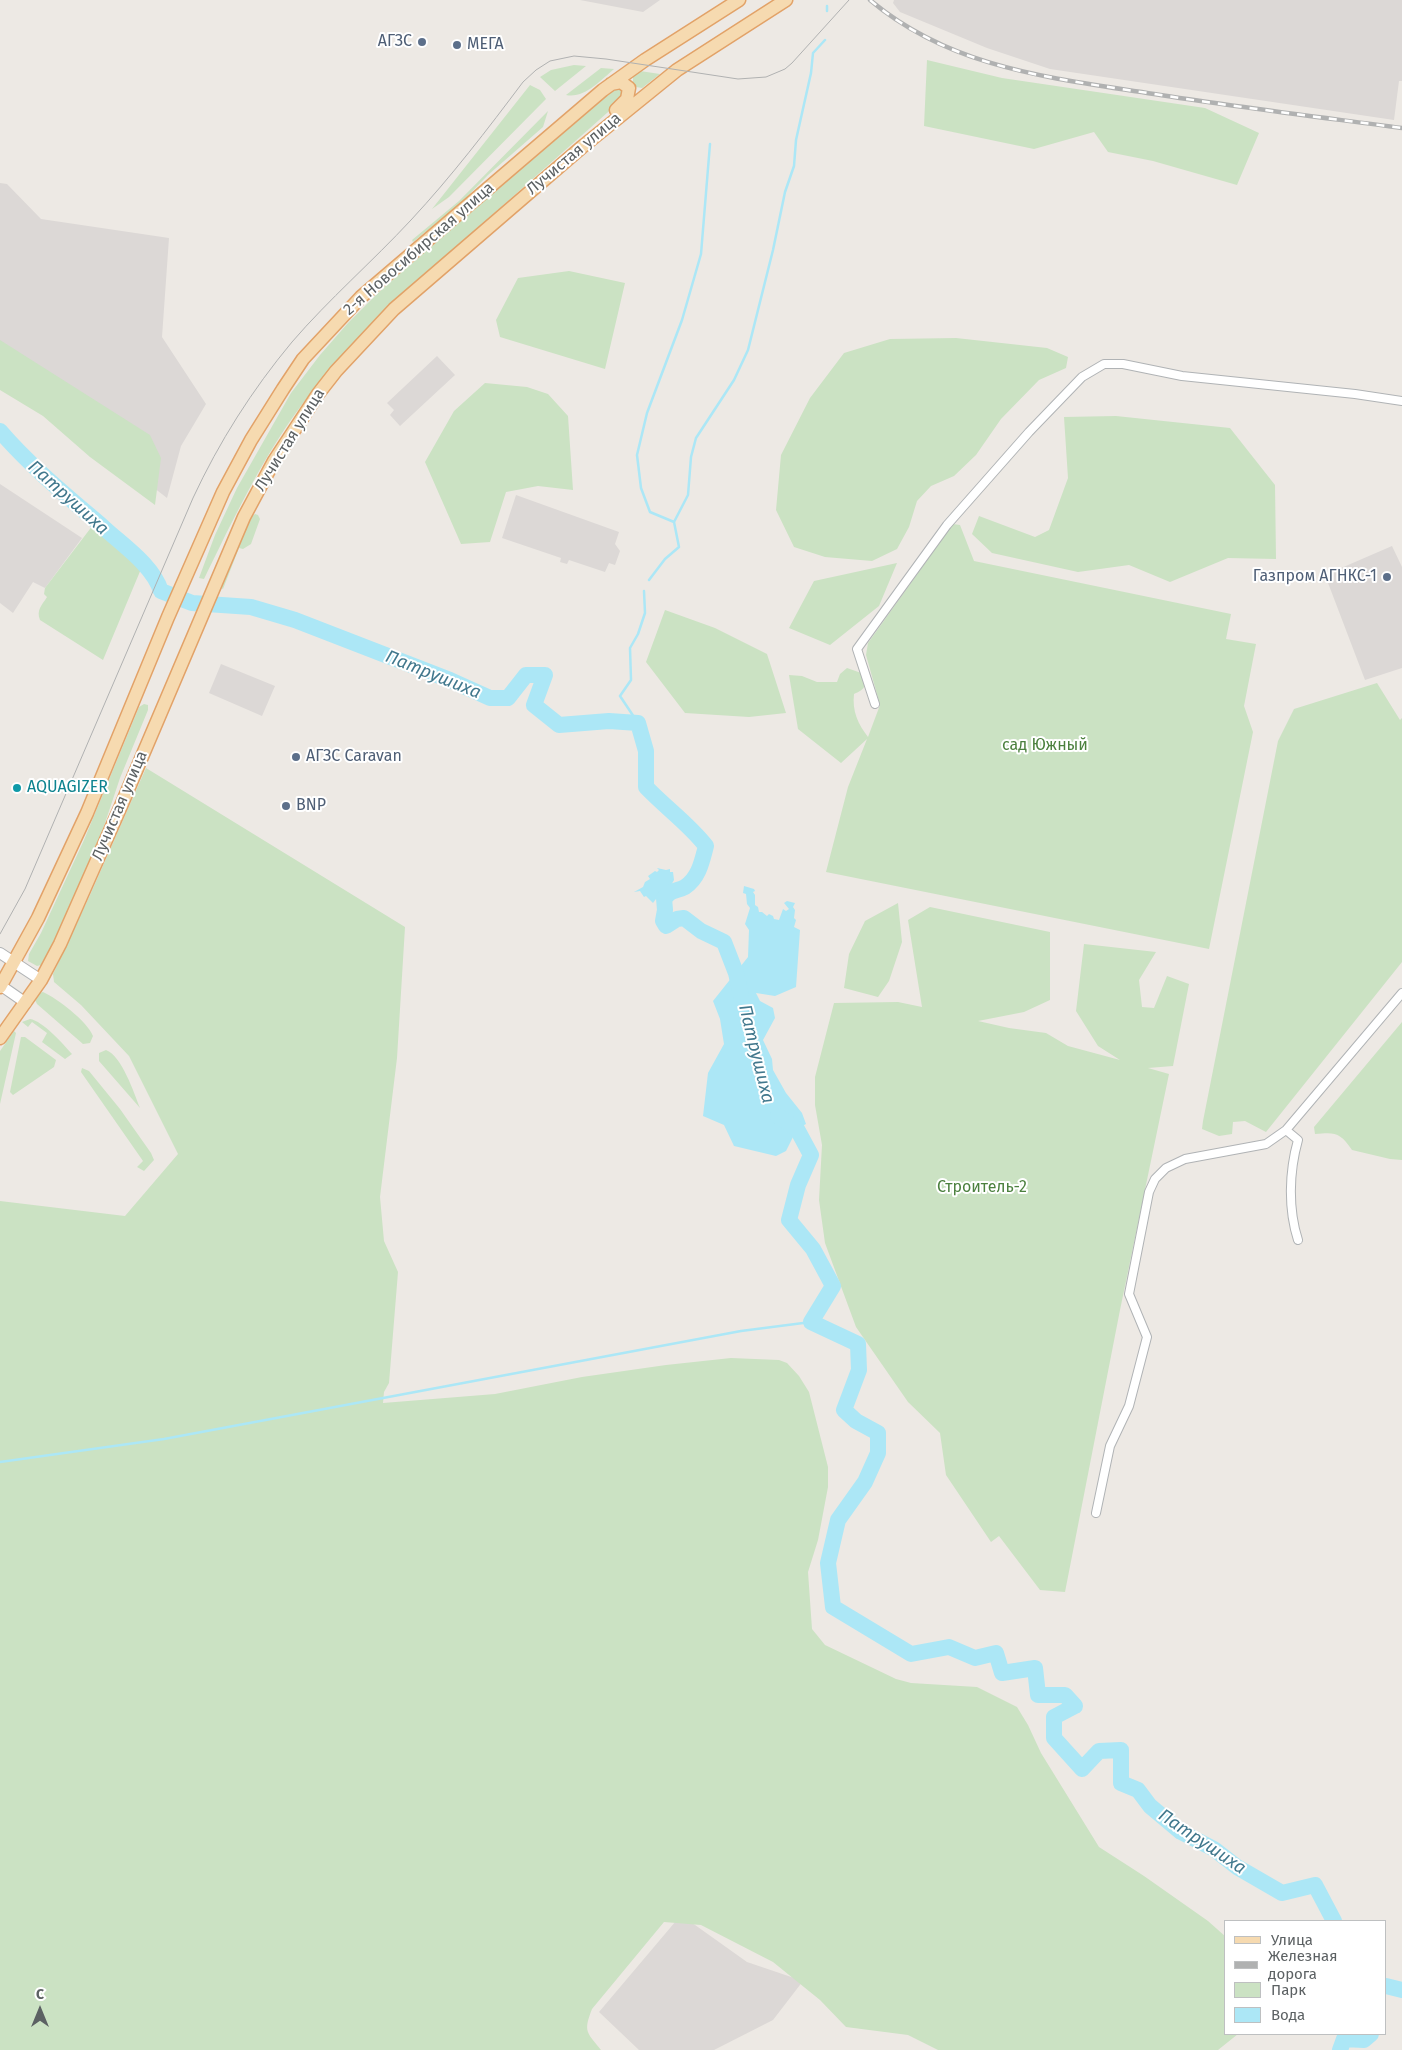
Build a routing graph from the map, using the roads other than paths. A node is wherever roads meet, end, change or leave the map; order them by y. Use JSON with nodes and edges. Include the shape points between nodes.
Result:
{"nodes":[{"id":1,"x":739,"y":0,"type":"edge"},
{"id":2,"x":786,"y":0,"type":"edge"},
{"id":3,"x":611,"y":85,"type":"junction"},
{"id":4,"x":582,"y":147,"type":"junction"},
{"id":5,"x":1402,"y":401,"type":"edge"},
{"id":6,"x":186,"y":576,"type":"joint"},
{"id":7,"x":875,"y":704,"type":"dead end"},
{"id":8,"x":0,"y":953,"type":"edge"},
{"id":9,"x":15,"y":962,"type":"junction"},
{"id":10,"x":41,"y":980,"type":"junction"},
{"id":11,"x":0,"y":986,"type":"edge"},
{"id":12,"x":1402,"y":993,"type":"edge"},
{"id":13,"x":26,"y":1003,"type":"junction"},
{"id":14,"x":0,"y":1038,"type":"edge"},
{"id":15,"x":1286,"y":1130,"type":"junction"},
{"id":16,"x":1298,"y":1240,"type":"dead end"},
{"id":17,"x":1096,"y":1513,"type":"dead end"}],
"edges":[{"from":1,"to":3,"type":"main road","name":"2-я Новосибирская улица"},
{"from":2,"to":4,"type":"main road","name":"Лучистая улица","via":[[676,70]]},
{"from":3,"to":4,"type":"main road","via":[[621,82],[627,85],[629,95]]},
{"from":3,"to":6,"type":"main road","name":"2-я Новосибирская улица","via":[[361,296],[303,359],[237,465]]},
{"from":4,"to":10,"type":"main road","name":"Лучистая улица","via":[[394,309],[336,371],[274,461],[244,517],[90,878]]},
{"from":5,"to":7,"type":"street","via":[[1104,364],[1075,384],[947,525],[857,649]]},
{"from":6,"to":9,"type":"main road","name":"Лучистая улица","via":[[94,797]]},
{"from":8,"to":9,"type":"street"},
{"from":9,"to":10,"type":"street"},
{"from":9,"to":11,"type":"main road","name":"Лучистая улица"},
{"from":10,"to":13,"type":"main road","name":"Лучистая улица"},
{"from":11,"to":13,"type":"street"},
{"from":12,"to":15,"type":"street"},
{"from":13,"to":14,"type":"main road","name":"Лучистая улица"},
{"from":15,"to":16,"type":"street","via":[[1298,1140],[1291,1166],[1293,1224]]},
{"from":15,"to":17,"type":"street","via":[[1266,1144],[1185,1159],[1166,1168],[1155,1179],[1149,1192],[1128,1294],[1147,1337],[1128,1406],[1110,1446]]}]}
